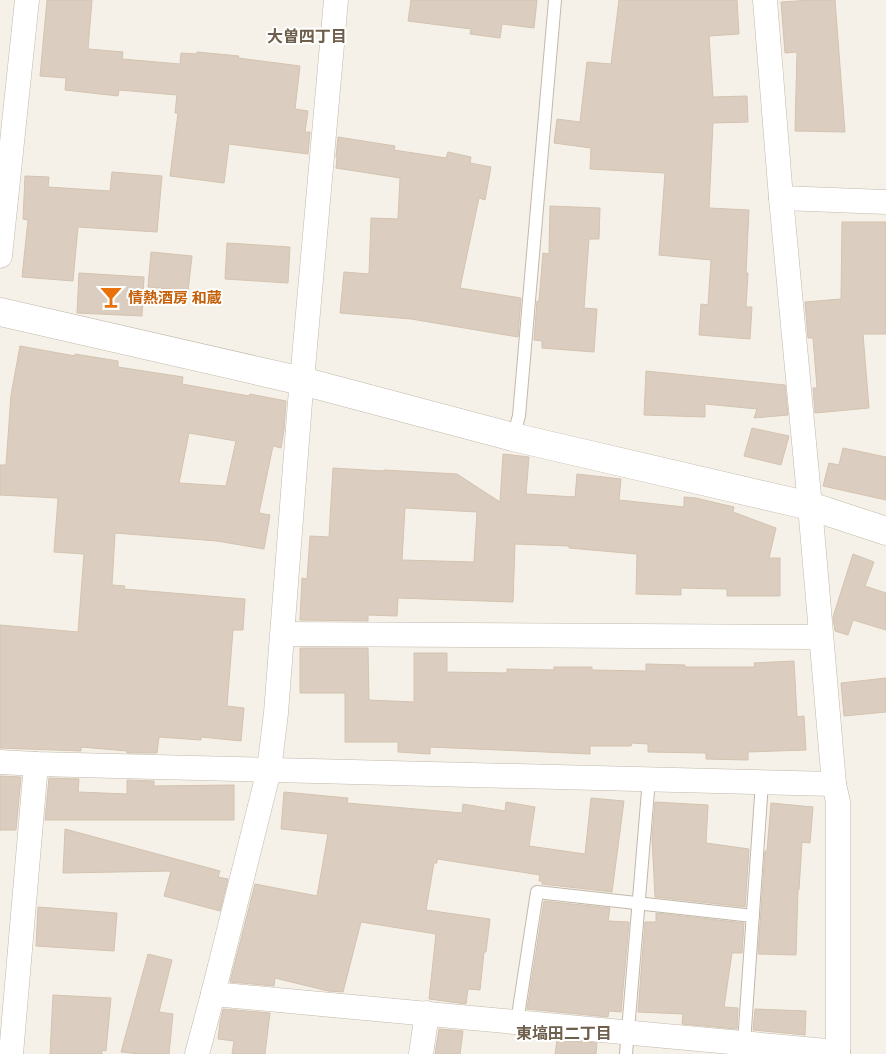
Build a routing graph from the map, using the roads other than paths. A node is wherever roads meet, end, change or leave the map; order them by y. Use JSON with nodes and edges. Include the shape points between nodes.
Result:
{"nodes":[{"id":1,"x":27,"y":0,"type":"edge"},
{"id":2,"x":336,"y":0,"type":"edge"},
{"id":3,"x":555,"y":0,"type":"edge"},
{"id":4,"x":765,"y":0,"type":"edge"},
{"id":5,"x":781,"y":198,"type":"junction"},
{"id":6,"x":886,"y":202,"type":"edge"},
{"id":7,"x":0,"y":256,"type":"edge"},
{"id":8,"x":0,"y":312,"type":"edge"},
{"id":9,"x":302,"y":381,"type":"junction"},
{"id":10,"x":513,"y":437,"type":"junction"},
{"id":11,"x":810,"y":506,"type":"junction"},
{"id":12,"x":886,"y":530,"type":"edge"},
{"id":13,"x":283,"y":634,"type":"junction"},
{"id":14,"x":820,"y":636,"type":"junction"},
{"id":15,"x":0,"y":762,"type":"edge"},
{"id":16,"x":36,"y":764,"type":"junction"},
{"id":17,"x":269,"y":770,"type":"junction"},
{"id":18,"x":650,"y":779,"type":"junction"},
{"id":19,"x":762,"y":782,"type":"junction"},
{"id":20,"x":834,"y":784,"type":"junction"},
{"id":21,"x":639,"y":904,"type":"junction"},
{"id":22,"x":753,"y":916,"type":"junction"},
{"id":23,"x":214,"y":994,"type":"junction"},
{"id":24,"x":427,"y":1013,"type":"junction"},
{"id":25,"x":518,"y":1022,"type":"junction"},
{"id":26,"x":627,"y":1043,"type":"edge"},
{"id":27,"x":744,"y":1043,"type":"junction"},
{"id":28,"x":838,"y":1053,"type":"edge"},
{"id":29,"x":10,"y":1054,"type":"edge"},
{"id":30,"x":197,"y":1054,"type":"edge"},
{"id":31,"x":421,"y":1054,"type":"edge"}],
"edges":[{"from":1,"to":7,"type":"street"},
{"from":2,"to":9,"type":"street"},
{"from":3,"to":10,"type":"lane","via":[[519,416]]},
{"from":4,"to":5,"type":"street"},
{"from":5,"to":6,"type":"street"},
{"from":5,"to":11,"type":"street"},
{"from":8,"to":9,"type":"street"},
{"from":9,"to":10,"type":"street"},
{"from":9,"to":13,"type":"street"},
{"from":10,"to":11,"type":"street"},
{"from":11,"to":12,"type":"street"},
{"from":11,"to":14,"type":"street"},
{"from":13,"to":14,"type":"street"},
{"from":13,"to":17,"type":"street"},
{"from":14,"to":20,"type":"street"},
{"from":15,"to":16,"type":"street"},
{"from":16,"to":17,"type":"street"},
{"from":16,"to":29,"type":"street"},
{"from":17,"to":18,"type":"street"},
{"from":17,"to":23,"type":"street"},
{"from":18,"to":19,"type":"street"},
{"from":18,"to":21,"type":"lane"},
{"from":19,"to":20,"type":"street"},
{"from":19,"to":22,"type":"lane"},
{"from":20,"to":28,"type":"street","via":[[838,802]]},
{"from":21,"to":22,"type":"lane"},
{"from":21,"to":25,"type":"lane","via":[[537,892]]},
{"from":21,"to":26,"type":"lane"},
{"from":22,"to":27,"type":"lane"},
{"from":23,"to":24,"type":"street"},
{"from":23,"to":30,"type":"street"},
{"from":24,"to":25,"type":"street"},
{"from":24,"to":31,"type":"street"},
{"from":25,"to":26,"type":"street"},
{"from":26,"to":27,"type":"street"},
{"from":27,"to":28,"type":"street"}]}
